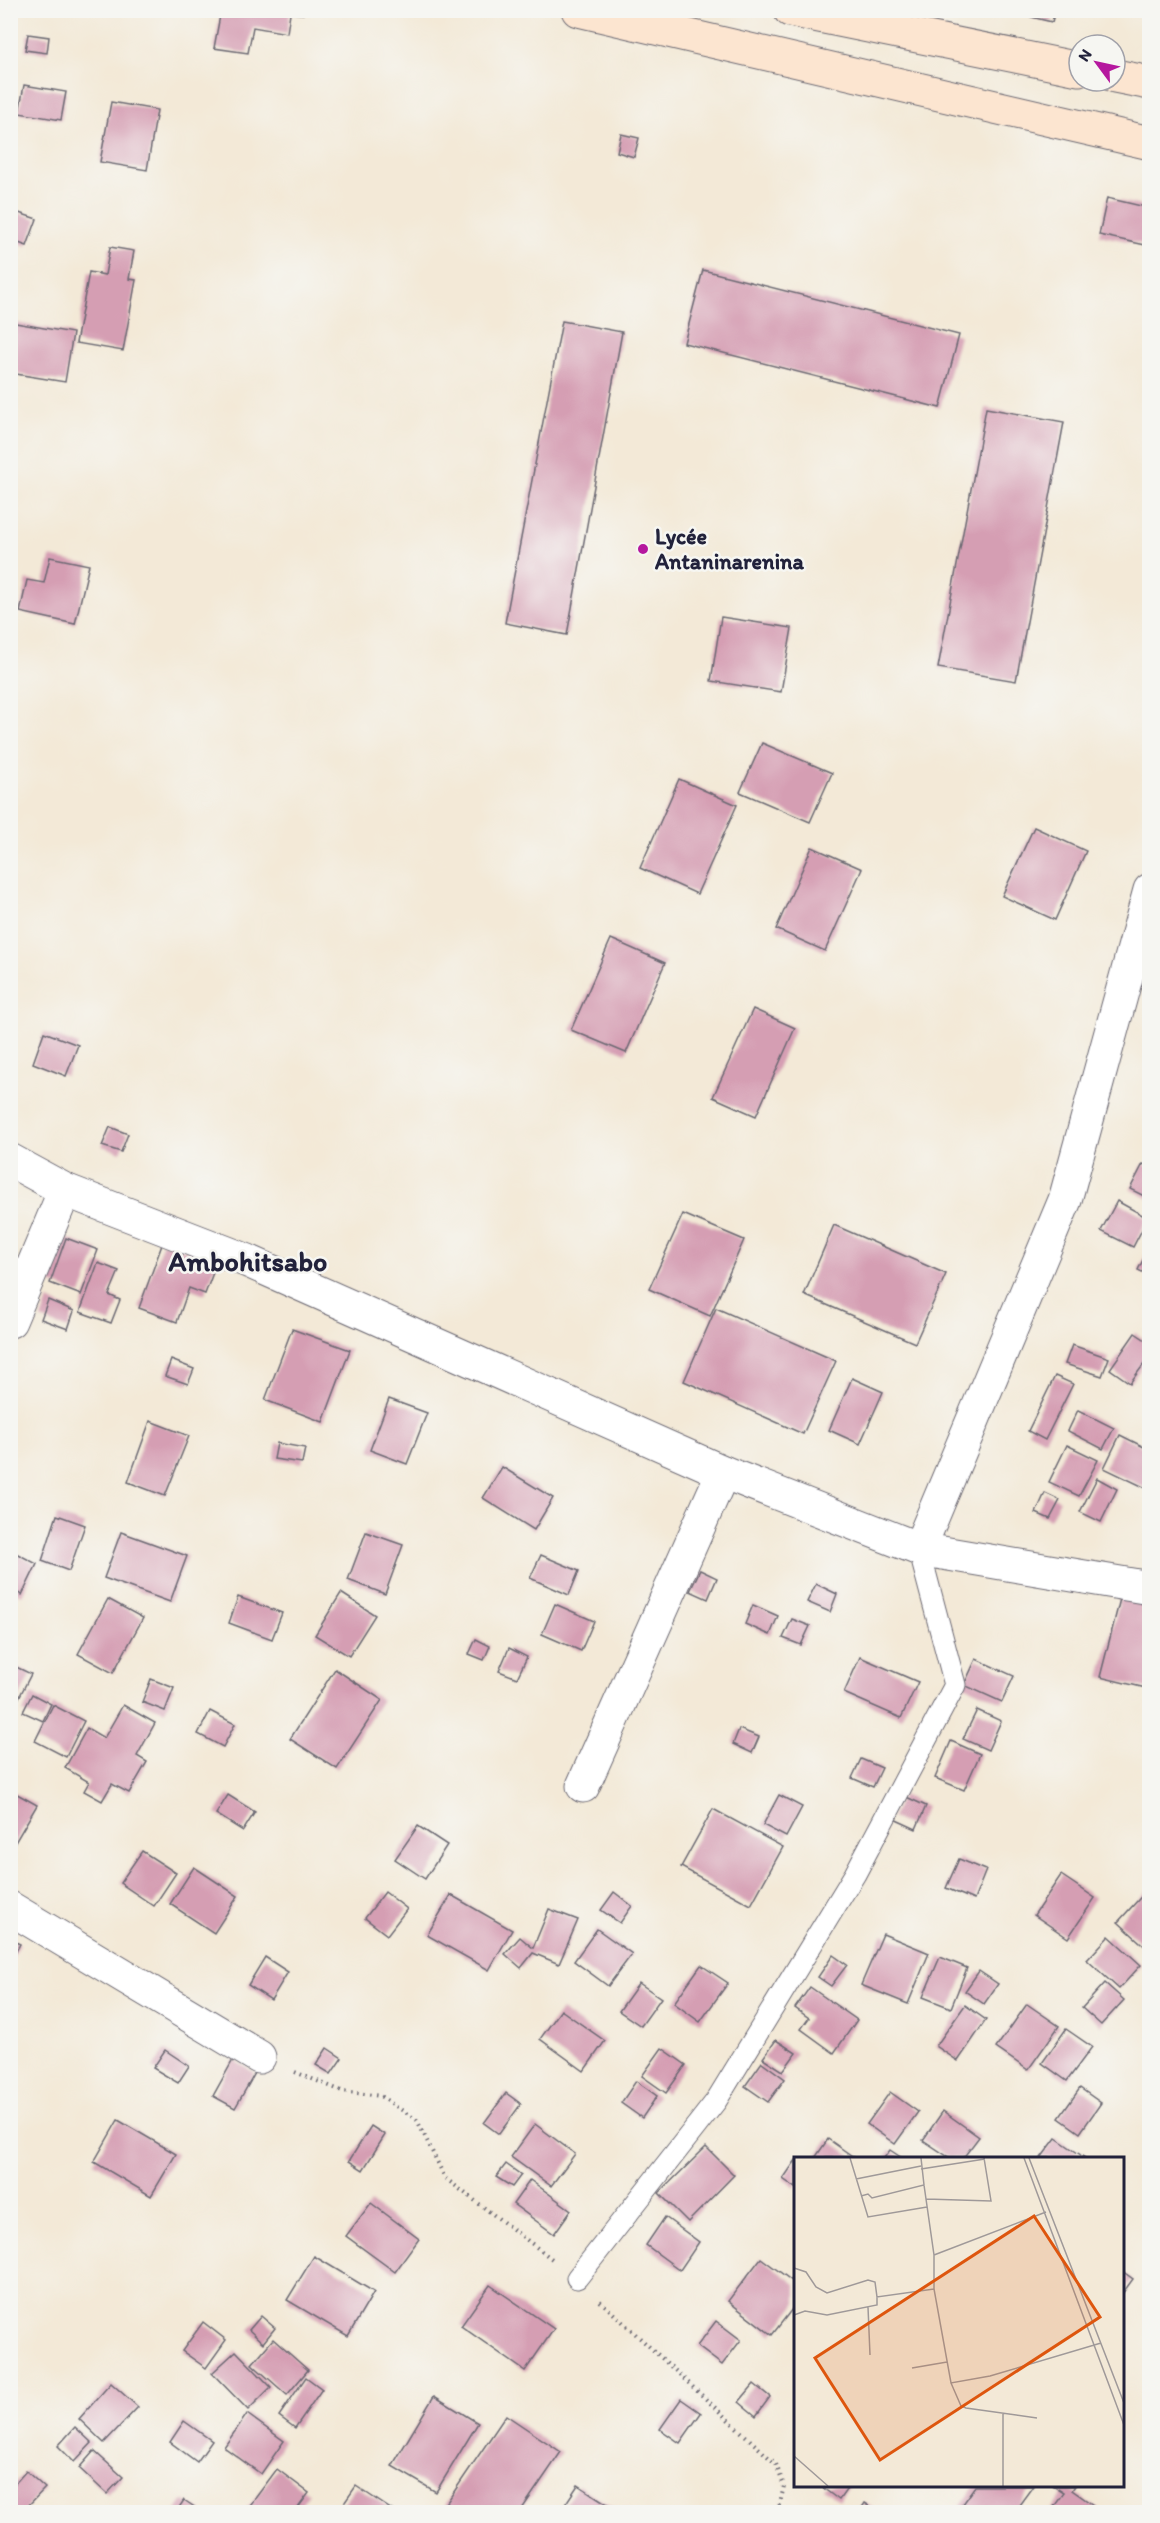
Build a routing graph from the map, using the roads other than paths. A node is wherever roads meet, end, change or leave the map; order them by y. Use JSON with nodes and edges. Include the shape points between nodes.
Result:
{"nodes":[{"id":1,"x":578,"y":10,"type":"edge"},
{"id":2,"x":790,"y":10,"type":"edge"},
{"id":3,"x":1067,"y":67,"type":"edge"},
{"id":4,"x":1127,"y":78,"type":"edge"},
{"id":5,"x":1149,"y":83,"type":"edge"},
{"id":6,"x":1149,"y":143,"type":"edge"},
{"id":7,"x":1149,"y":890,"type":"edge"},
{"id":8,"x":10,"y":1160,"type":"edge"},
{"id":9,"x":65,"y":1190,"type":"junction"},
{"id":10,"x":10,"y":1321,"type":"edge"},
{"id":11,"x":723,"y":1472,"type":"junction"},
{"id":12,"x":919,"y":1548,"type":"junction"},
{"id":13,"x":1149,"y":1588,"type":"edge"},
{"id":14,"x":583,"y":1786,"type":"dead end"},
{"id":15,"x":10,"y":1908,"type":"edge"},
{"id":16,"x":258,"y":2057,"type":"road end"},
{"id":17,"x":577,"y":2278,"type":"road end"}],
"edges":[{"from":1,"to":6,"type":"street"},
{"from":2,"to":3,"type":"street"},
{"from":4,"to":5,"type":"street"},
{"from":7,"to":12,"type":"street","via":[[1065,1200]]},
{"from":8,"to":9,"type":"street"},
{"from":9,"to":10,"type":"street"},
{"from":9,"to":11,"type":"street","via":[[248,1261]]},
{"from":11,"to":12,"type":"street"},
{"from":11,"to":14,"type":"street"},
{"from":12,"to":13,"type":"street"},
{"from":12,"to":17,"type":"lane","via":[[955,1685],[855,1875],[716,2101]]},
{"from":15,"to":16,"type":"street"}]}
